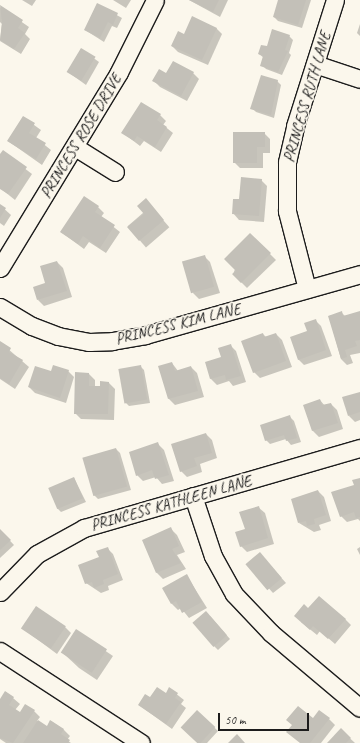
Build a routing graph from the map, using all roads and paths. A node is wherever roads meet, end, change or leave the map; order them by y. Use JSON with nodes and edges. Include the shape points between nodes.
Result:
{"nodes":[{"id":1,"x":154,"y":0,"type":"edge"},
{"id":2,"x":335,"y":0,"type":"edge"},
{"id":3,"x":315,"y":64,"type":"junction"},
{"id":4,"x":360,"y":79,"type":"edge"},
{"id":5,"x":75,"y":147,"type":"junction"},
{"id":6,"x":115,"y":172,"type":"dead end"},
{"id":7,"x":0,"y":268,"type":"edge"},
{"id":8,"x":360,"y":274,"type":"edge"},
{"id":9,"x":307,"y":289,"type":"junction"},
{"id":10,"x":0,"y":307,"type":"edge"},
{"id":11,"x":360,"y":448,"type":"edge"},
{"id":12,"x":193,"y":496,"type":"junction"},
{"id":13,"x":0,"y":592,"type":"edge"},
{"id":14,"x":0,"y":651,"type":"edge"},
{"id":15,"x":360,"y":708,"type":"edge"},
{"id":16,"x":141,"y":743,"type":"edge"}],
"edges":[{"from":1,"to":5,"type":"street","name":"PRINCESS ROSE DRIVE","via":[[129,55]]},
{"from":2,"to":3,"type":"street","name":"PRINCESS RUTH LANE"},
{"from":3,"to":4,"type":"street"},
{"from":3,"to":9,"type":"street","name":"PRINCESS RUTH LANE","via":[[291,140],[285,182],[287,211]]},
{"from":5,"to":6,"type":"street"},
{"from":5,"to":7,"type":"street","name":"PRINCESS ROSE DRIVE"},
{"from":8,"to":9,"type":"street","name":"PRINCESS KIM LANE"},
{"from":9,"to":10,"type":"street","name":"PRINCESS KIM LANE","via":[[146,335],[112,341],[78,341],[58,336],[32,326]]},
{"from":11,"to":12,"type":"street","name":"PRINCESS KATHLEEN LANE"},
{"from":12,"to":13,"type":"street","name":"PRINCESS KATHLEEN LANE","via":[[98,524],[63,538],[37,554]]},
{"from":12,"to":15,"type":"street","via":[[212,556],[234,594],[271,633]]},
{"from":14,"to":16,"type":"street"}]}
